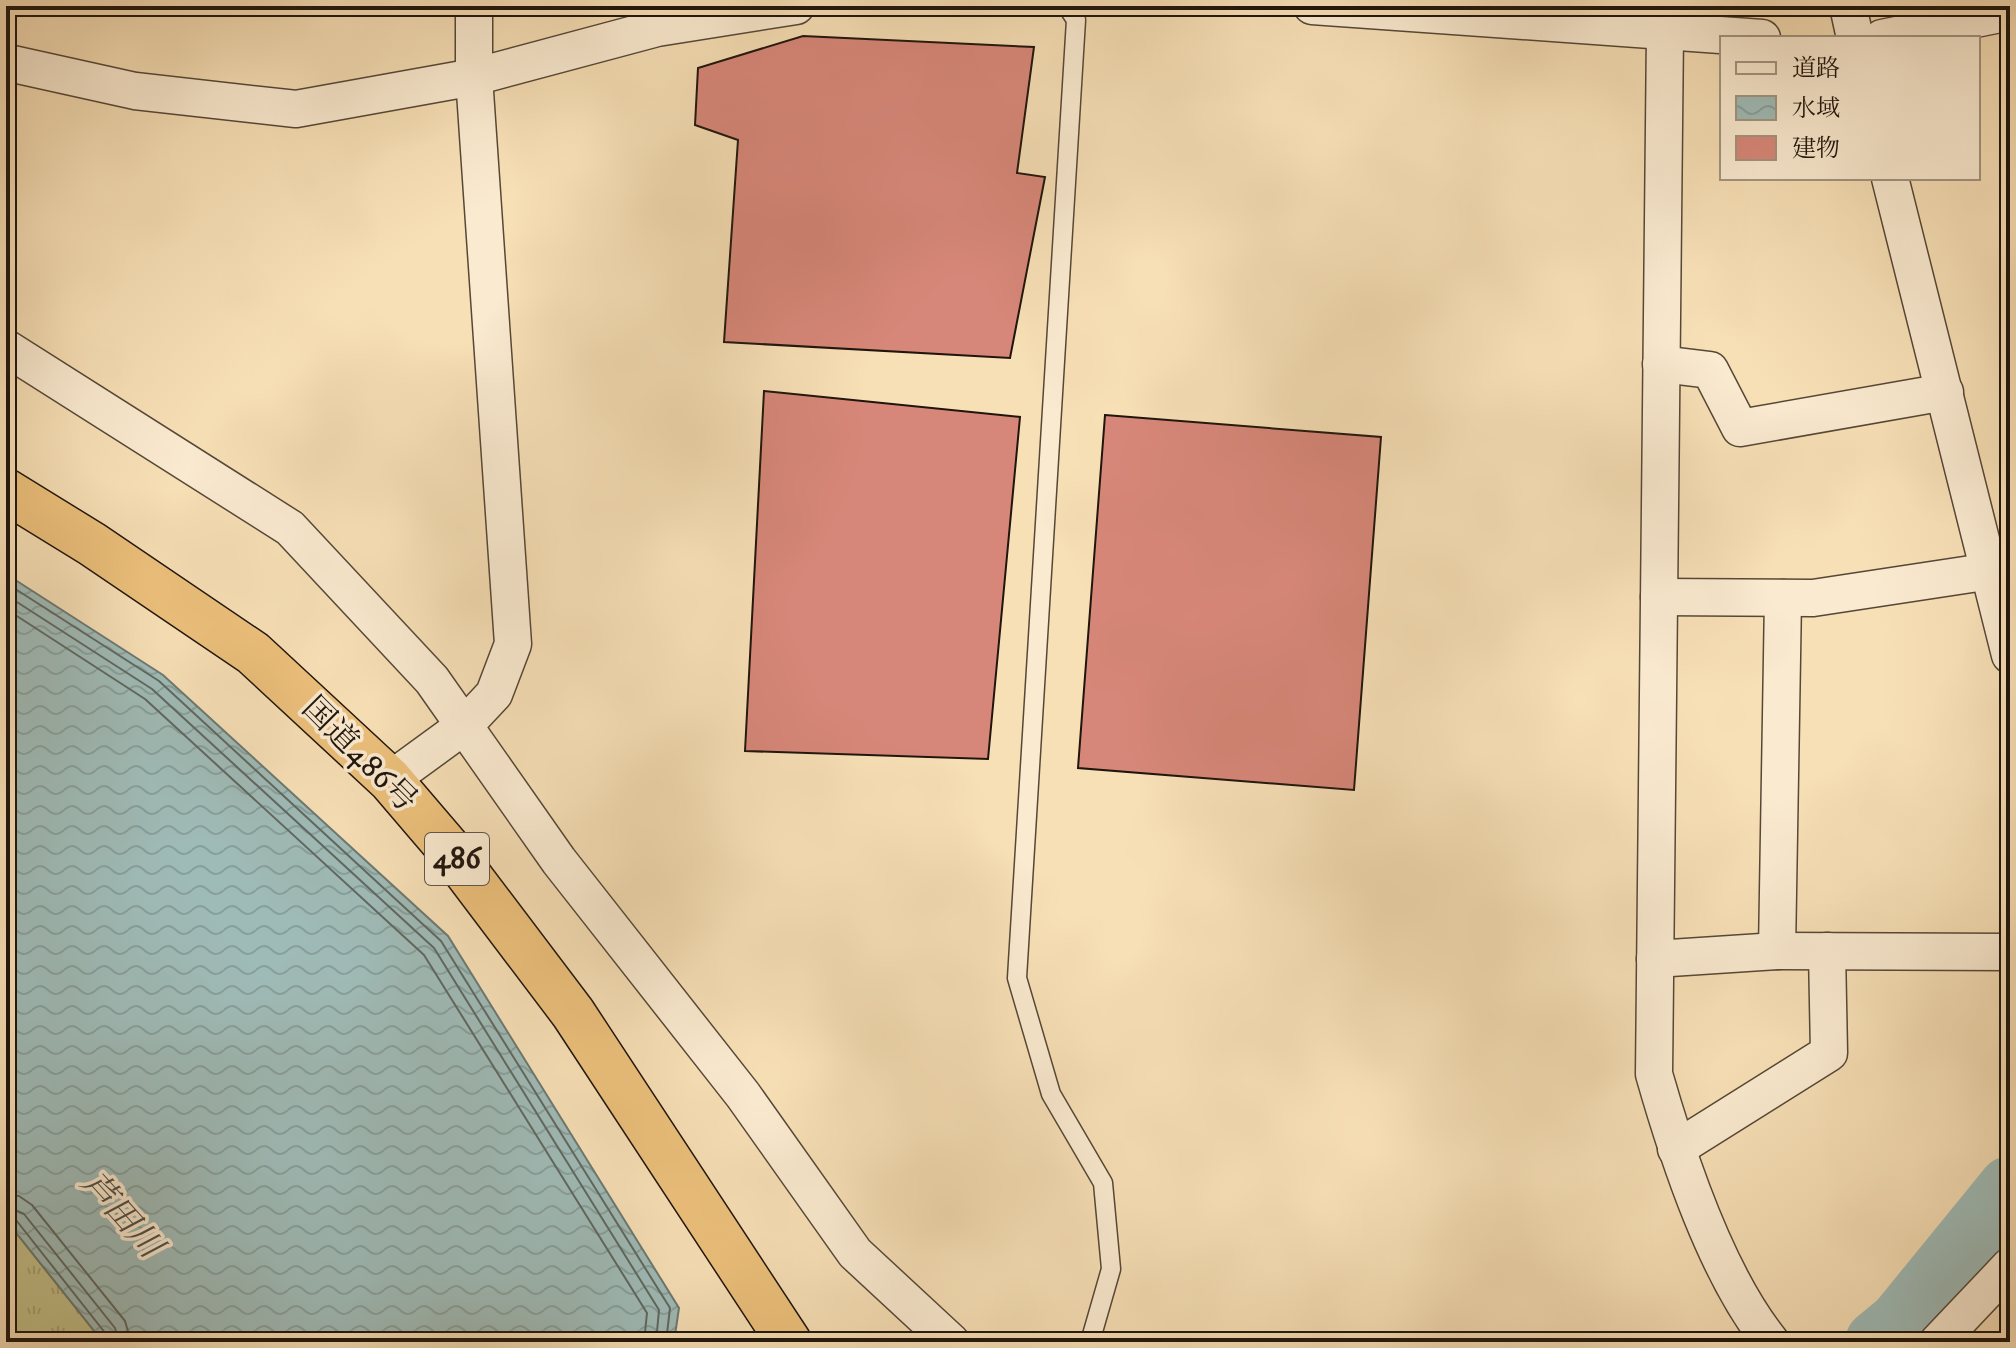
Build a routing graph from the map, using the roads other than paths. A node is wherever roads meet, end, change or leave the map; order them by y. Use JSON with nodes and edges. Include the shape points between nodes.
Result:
{"nodes":[{"id":1,"x":474,"y":6,"type":"edge"},
{"id":2,"x":796,"y":6,"type":"edge"},
{"id":3,"x":1067,"y":6,"type":"edge"},
{"id":4,"x":1312,"y":6,"type":"edge"},
{"id":5,"x":1848,"y":6,"type":"edge"},
{"id":6,"x":2010,"y":12,"type":"edge"},
{"id":7,"x":1665,"y":32,"type":"junction"},
{"id":8,"x":1730,"y":36,"type":"edge"},
{"id":9,"x":1855,"y":36,"type":"edge"},
{"id":10,"x":1892,"y":36,"type":"edge"},
{"id":11,"x":6,"y":65,"type":"edge"},
{"id":12,"x":474,"y":77,"type":"junction"},
{"id":13,"x":1891,"y":180,"type":"edge"},
{"id":14,"x":6,"y":348,"type":"edge"},
{"id":15,"x":1661,"y":364,"type":"junction"},
{"id":16,"x":1945,"y":392,"type":"junction"},
{"id":17,"x":6,"y":491,"type":"edge"},
{"id":18,"x":2000,"y":566,"type":"edge"},
{"id":19,"x":1659,"y":597,"type":"junction"},
{"id":20,"x":1783,"y":598,"type":"junction"},
{"id":21,"x":2010,"y":655,"type":"edge"},
{"id":22,"x":464,"y":726,"type":"junction"},
{"id":23,"x":390,"y":780,"type":"junction"},
{"id":24,"x":1777,"y":951,"type":"junction"},
{"id":25,"x":1827,"y":951,"type":"junction"},
{"id":26,"x":2010,"y":952,"type":"edge"},
{"id":27,"x":1655,"y":959,"type":"junction"},
{"id":28,"x":1676,"y":1149,"type":"junction"},
{"id":29,"x":2010,"y":1266,"type":"edge"},
{"id":30,"x":789,"y":1342,"type":"edge"},
{"id":31,"x":951,"y":1342,"type":"edge"},
{"id":32,"x":1090,"y":1342,"type":"edge"},
{"id":33,"x":1771,"y":1342,"type":"edge"},
{"id":34,"x":1938,"y":1342,"type":"edge"}],
"edges":[{"from":1,"to":12,"type":"street"},
{"from":2,"to":12,"type":"street","via":[[657,28]]},
{"from":3,"to":32,"type":"lane","via":[[1076,20],[1017,978],[1051,1094],[1103,1183],[1111,1269]]},
{"from":4,"to":7,"type":"street"},
{"from":5,"to":9,"type":"street"},
{"from":6,"to":10,"type":"street"},
{"from":7,"to":8,"type":"street"},
{"from":7,"to":15,"type":"street"},
{"from":11,"to":12,"type":"street","via":[[135,91],[296,109]]},
{"from":12,"to":22,"type":"street","via":[[513,644],[494,694]]},
{"from":13,"to":16,"type":"street"},
{"from":14,"to":22,"type":"street","via":[[290,528],[432,680]]},
{"from":15,"to":16,"type":"street","via":[[1710,370],[1740,428]]},
{"from":15,"to":19,"type":"street"},
{"from":16,"to":18,"type":"street"},
{"from":17,"to":23,"type":"highway","name":"国道486号","number":"486","via":[[253,653]]},
{"from":18,"to":20,"type":"street","via":[[1813,598]]},
{"from":18,"to":21,"type":"street"},
{"from":19,"to":20,"type":"street"},
{"from":19,"to":27,"type":"street"},
{"from":20,"to":24,"type":"street"},
{"from":22,"to":23,"type":"street"},
{"from":22,"to":31,"type":"street","via":[[559,861],[743,1095],[855,1253]]},
{"from":23,"to":30,"type":"highway","name":"国道486号","number":"486","via":[[573,1013]]},
{"from":24,"to":25,"type":"street"},
{"from":24,"to":27,"type":"street"},
{"from":25,"to":26,"type":"street"},
{"from":25,"to":28,"type":"street","via":[[1829,1053]]},
{"from":27,"to":28,"type":"street","via":[[1654,1074]]},
{"from":28,"to":33,"type":"street","via":[[1744,1309]]},
{"from":29,"to":34,"type":"street"}]}
